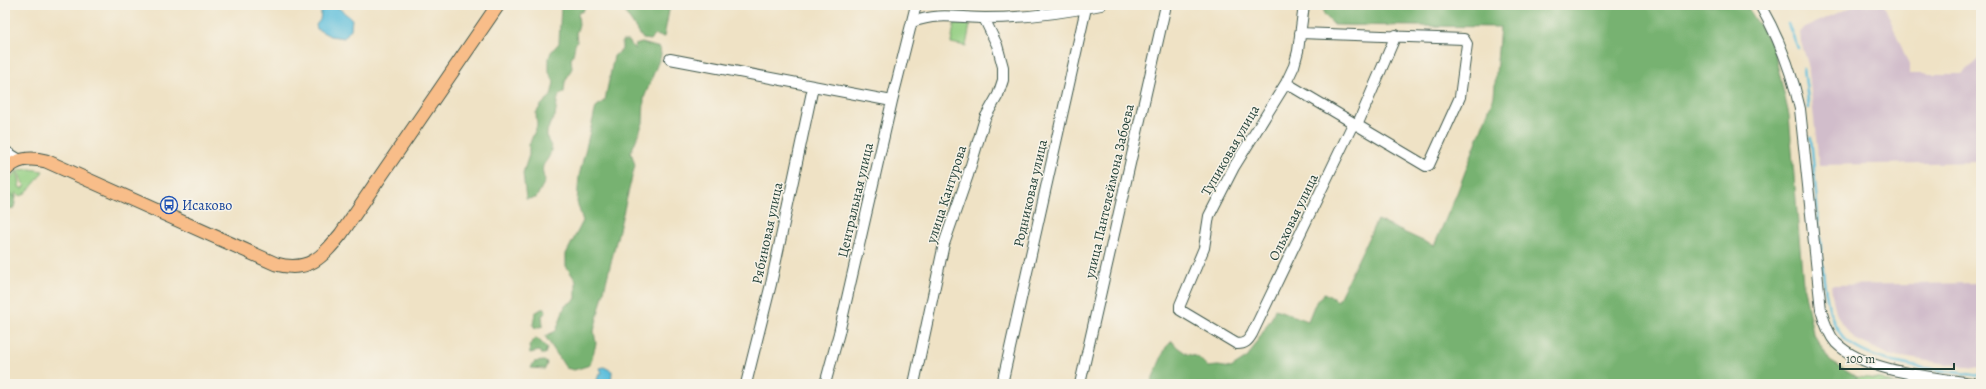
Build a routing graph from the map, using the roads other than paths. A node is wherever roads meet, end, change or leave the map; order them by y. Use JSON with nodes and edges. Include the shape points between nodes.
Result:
{"nodes":[{"id":1,"x":498,"y":5,"type":"edge"},
{"id":2,"x":916,"y":5,"type":"edge"},
{"id":3,"x":1101,"y":5,"type":"edge"},
{"id":4,"x":1166,"y":5,"type":"edge"},
{"id":5,"x":1304,"y":5,"type":"edge"},
{"id":6,"x":1760,"y":5,"type":"edge"},
{"id":7,"x":1086,"y":8,"type":"junction"},
{"id":8,"x":984,"y":18,"type":"junction"},
{"id":9,"x":912,"y":22,"type":"junction"},
{"id":10,"x":1300,"y":33,"type":"junction"},
{"id":11,"x":1396,"y":36,"type":"junction"},
{"id":12,"x":670,"y":59,"type":"dead end"},
{"id":13,"x":1286,"y":83,"type":"junction"},
{"id":14,"x":813,"y":87,"type":"junction"},
{"id":15,"x":892,"y":101,"type":"junction"},
{"id":16,"x":1355,"y":125,"type":"junction"},
{"id":17,"x":5,"y":151,"type":"edge"},
{"id":18,"x":20,"y":160,"type":"junction"},
{"id":19,"x":5,"y":171,"type":"edge"},
{"id":20,"x":1180,"y":310,"type":"joint"},
{"id":21,"x":746,"y":384,"type":"edge"},
{"id":22,"x":825,"y":384,"type":"edge"},
{"id":23,"x":914,"y":384,"type":"edge"},
{"id":24,"x":1002,"y":384,"type":"edge"},
{"id":25,"x":1080,"y":384,"type":"edge"},
{"id":26,"x":1977,"y":384,"type":"edge"}],
"edges":[{"from":1,"to":18,"type":"main road","via":[[341,234],[321,258],[306,265],[288,267],[276,264],[52,163],[33,159]]},
{"from":2,"to":9,"type":"street","name":"Центральная улица"},
{"from":3,"to":7,"type":"street"},
{"from":4,"to":25,"type":"street","name":"улица Пантелеймона Забоева"},
{"from":5,"to":10,"type":"street","name":"Тупиковая улица"},
{"from":6,"to":26,"type":"street","via":[[1783,49],[1800,109],[1821,310],[1826,328],[1836,343],[1870,363],[1894,370]]},
{"from":7,"to":8,"type":"street","via":[[1025,16]]},
{"from":7,"to":24,"type":"street","name":"Родниковая улица"},
{"from":8,"to":9,"type":"street","via":[[945,16]]},
{"from":8,"to":23,"type":"street","name":"улица Кантурова","via":[[997,45],[1003,67],[1003,80],[985,118],[944,244]]},
{"from":9,"to":15,"type":"street","name":"Центральная улица"},
{"from":10,"to":11,"type":"street"},
{"from":10,"to":13,"type":"street","name":"Тупиковая улица","via":[[1296,57]]},
{"from":11,"to":16,"type":"street","name":"Ольховая улица"},
{"from":11,"to":16,"type":"street","via":[[1466,41],[1461,92],[1430,165],[1422,164]]},
{"from":12,"to":14,"type":"street"},
{"from":13,"to":16,"type":"street"},
{"from":13,"to":20,"type":"street","name":"Тупиковая улица","via":[[1234,167],[1209,216],[1204,248],[1182,297]]},
{"from":14,"to":15,"type":"street"},
{"from":14,"to":21,"type":"street","name":"Рябиновая улица","via":[[771,284]]},
{"from":15,"to":22,"type":"street","name":"Центральная улица"},
{"from":16,"to":20,"type":"street","name":"Ольховая улица","via":[[1351,128],[1248,341],[1237,344]]},
{"from":17,"to":18,"type":"street"},
{"from":18,"to":19,"type":"main road"}]}
